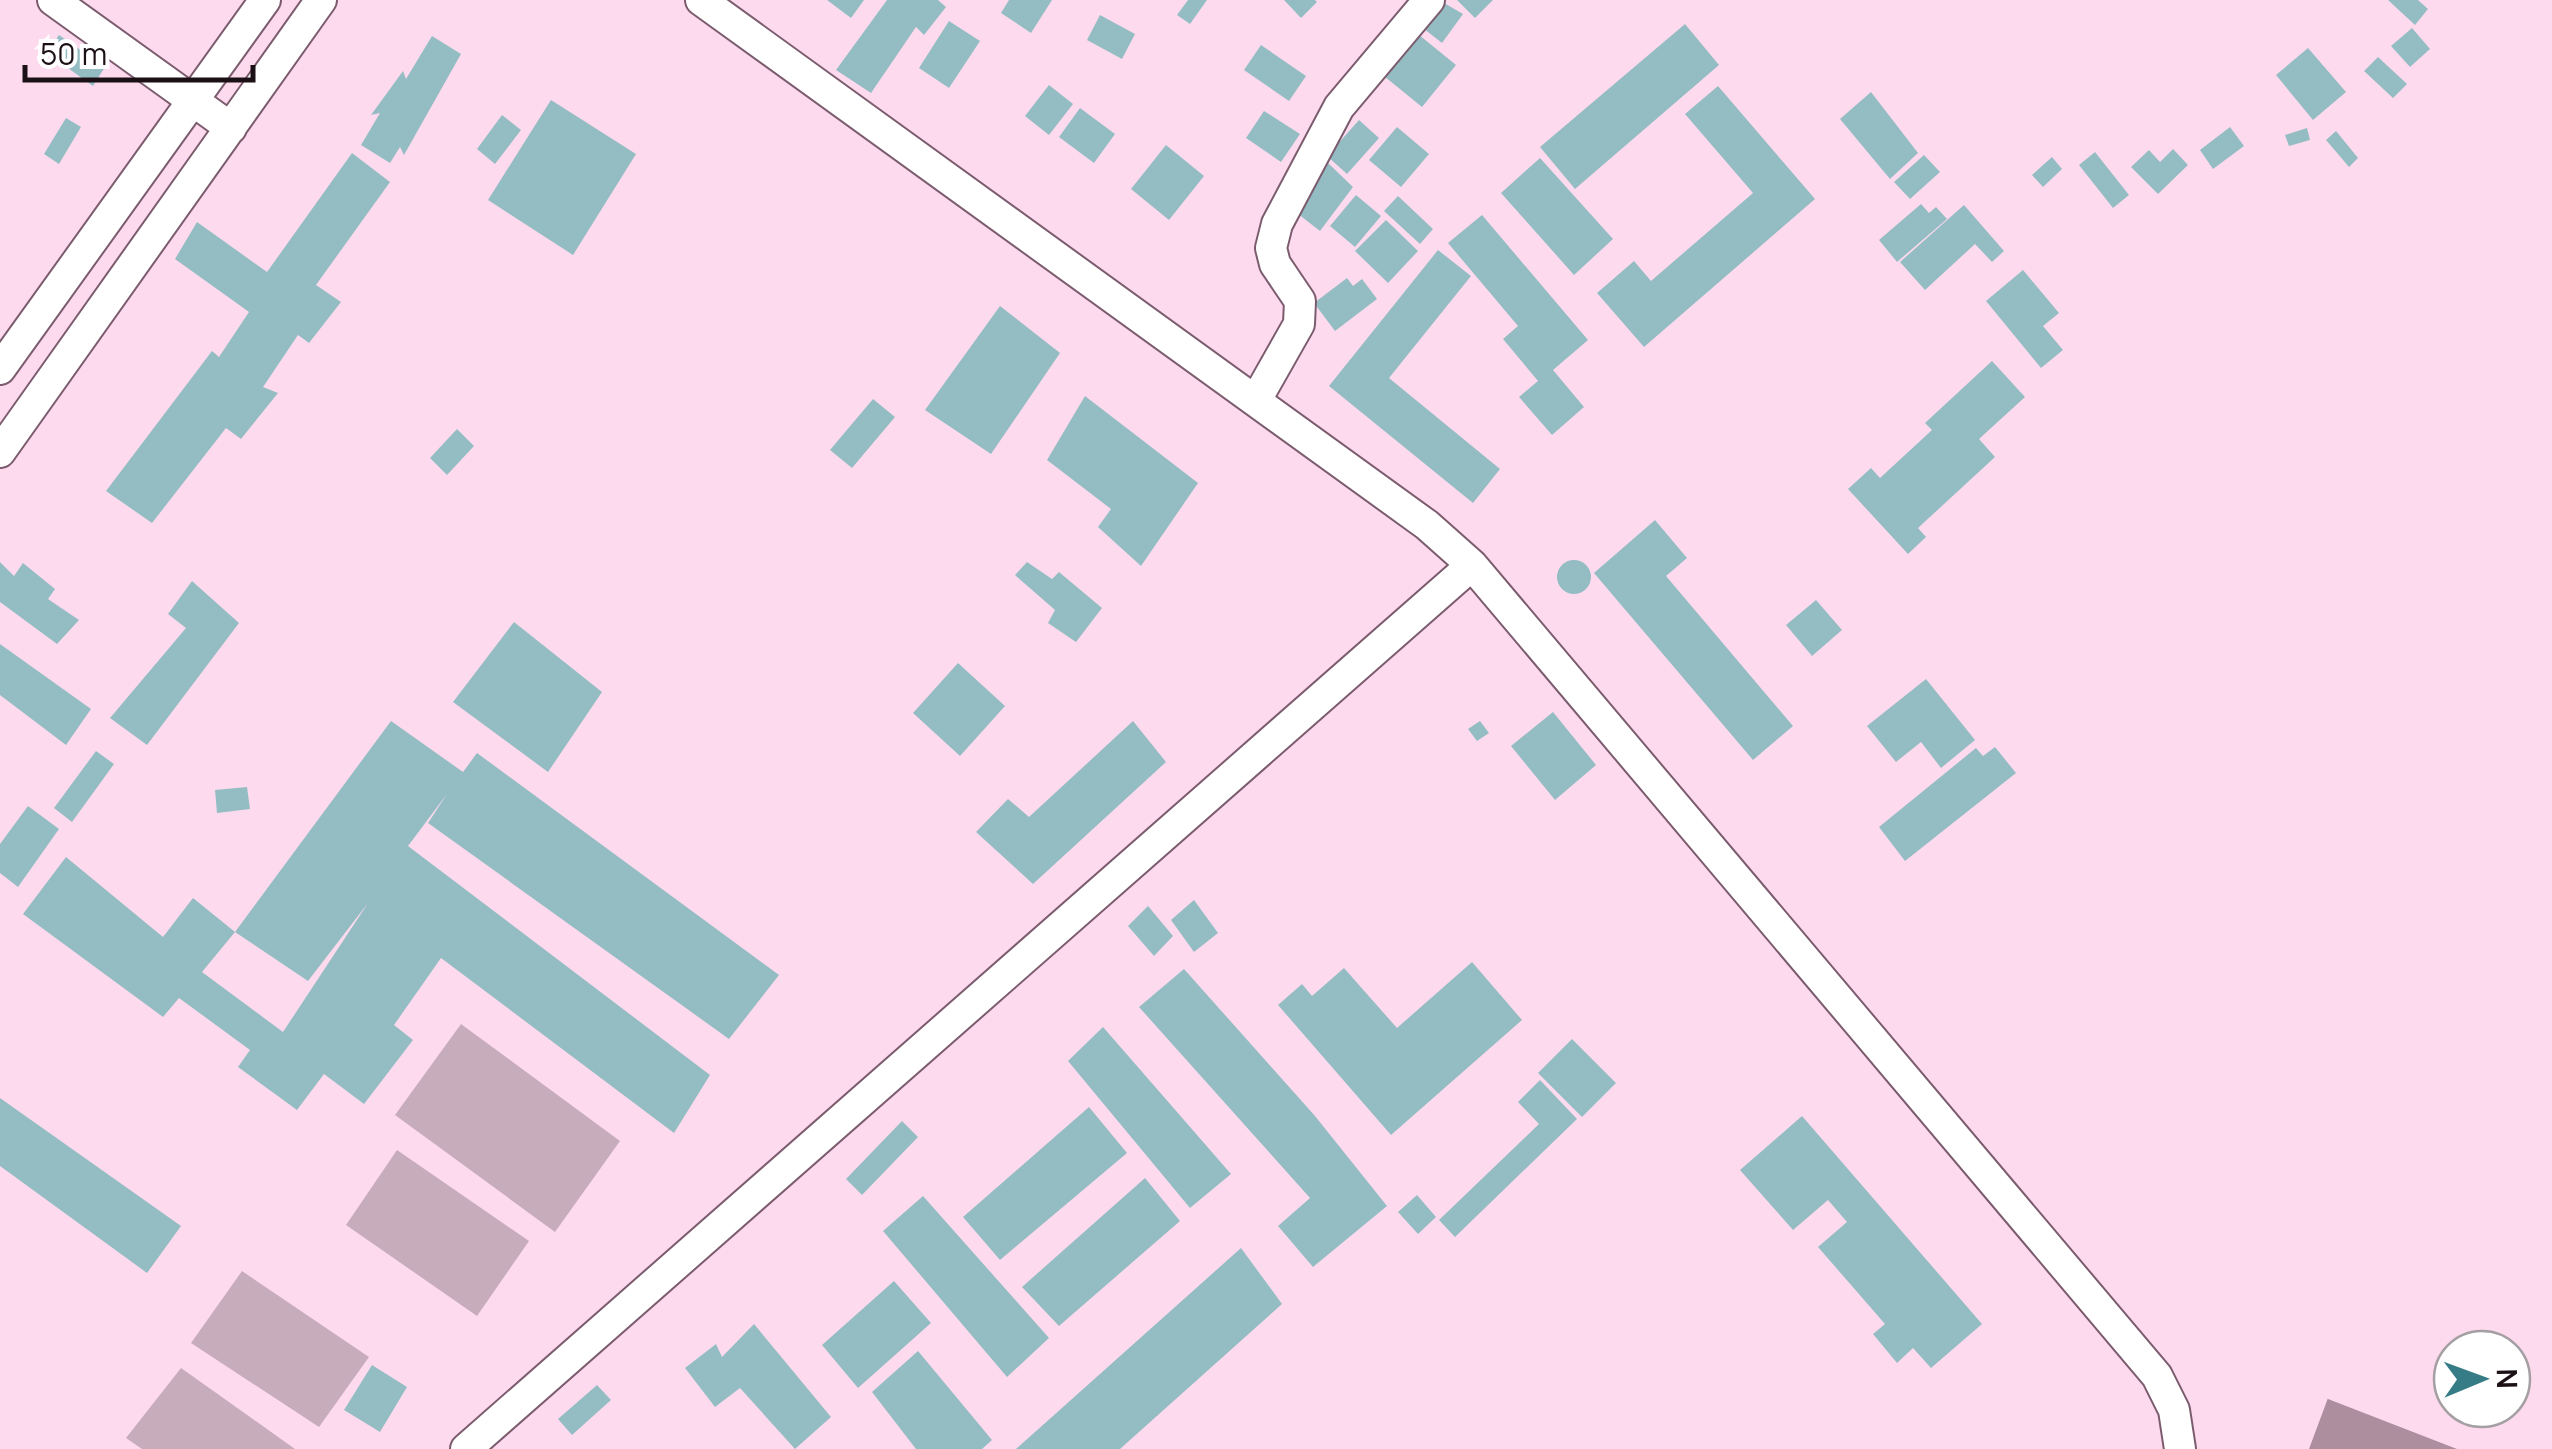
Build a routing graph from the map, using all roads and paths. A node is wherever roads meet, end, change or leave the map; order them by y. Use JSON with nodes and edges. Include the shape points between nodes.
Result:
{"nodes":[{"id":1,"x":54,"y":0,"type":"edge"},
{"id":2,"x":265,"y":0,"type":"edge"},
{"id":3,"x":320,"y":0,"type":"edge"},
{"id":4,"x":700,"y":0,"type":"edge"},
{"id":5,"x":1429,"y":0,"type":"edge"},
{"id":6,"x":191,"y":102,"type":"junction"},
{"id":7,"x":232,"y":128,"type":"junction"},
{"id":8,"x":1,"y":365,"type":"edge"},
{"id":9,"x":1256,"y":400,"type":"junction"},
{"id":10,"x":0,"y":452,"type":"edge"},
{"id":11,"x":1472,"y":565,"type":"junction"},
{"id":12,"x":466,"y":1449,"type":"edge"},
{"id":13,"x":2180,"y":1449,"type":"edge"}],
"edges":[{"from":1,"to":6,"type":"street"},
{"from":2,"to":6,"type":"street"},
{"from":3,"to":7,"type":"street"},
{"from":4,"to":9,"type":"street"},
{"from":5,"to":9,"type":"street","via":[[1339,107],[1277,224],[1270,248],[1300,301],[1299,324]]},
{"from":6,"to":7,"type":"street"},
{"from":6,"to":8,"type":"street"},
{"from":7,"to":10,"type":"street"},
{"from":9,"to":11,"type":"street","via":[[1427,524]]},
{"from":11,"to":12,"type":"street"},
{"from":11,"to":13,"type":"street","via":[[2156,1376],[2174,1410]]}]}
